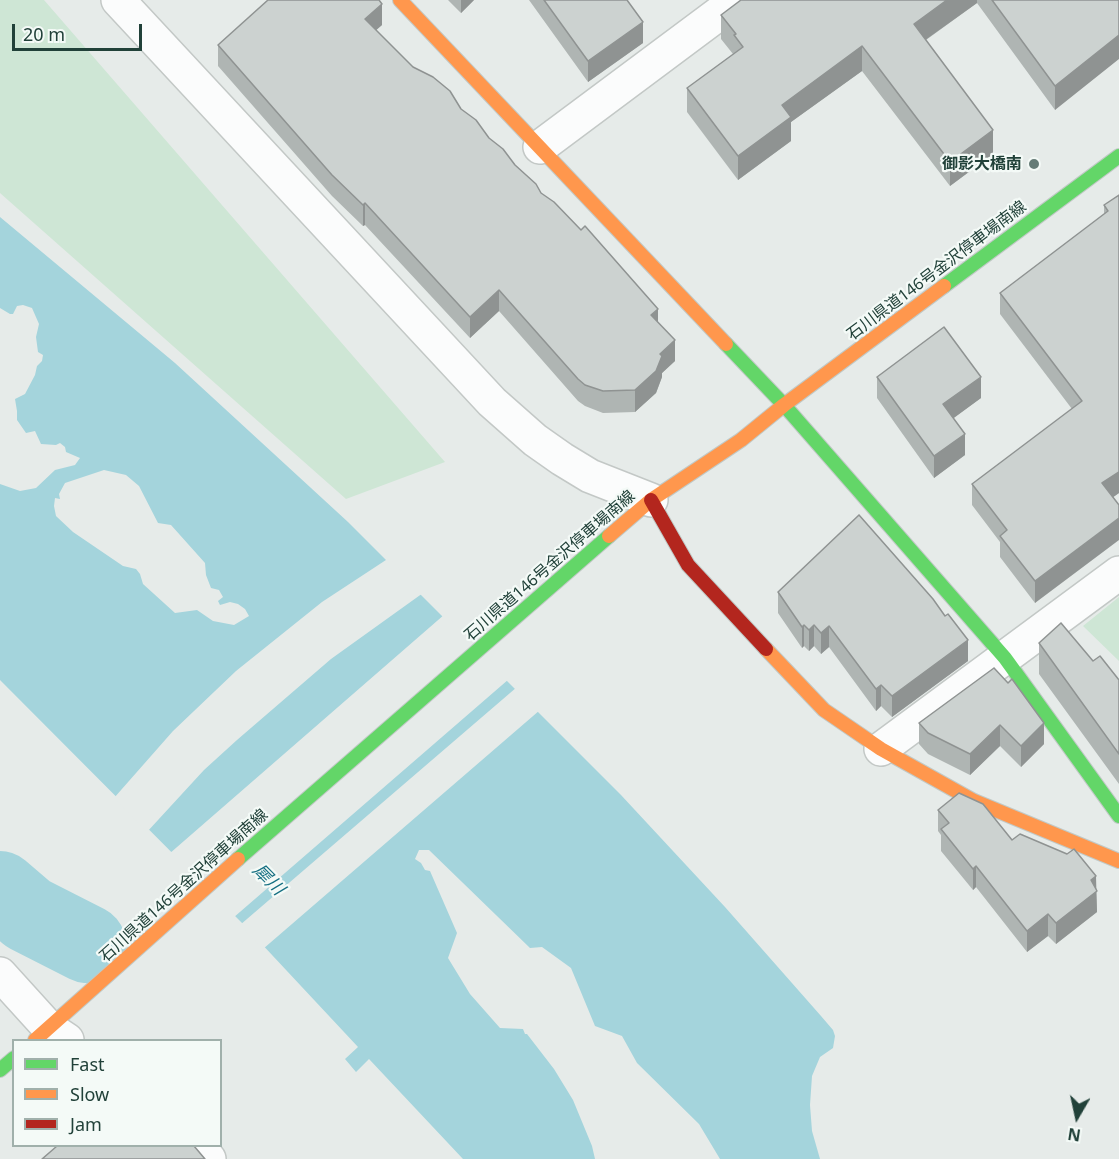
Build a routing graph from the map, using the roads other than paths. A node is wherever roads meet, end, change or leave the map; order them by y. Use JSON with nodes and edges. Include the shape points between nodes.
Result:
{"nodes":[{"id":1,"x":118,"y":0,"type":"edge"},
{"id":2,"x":400,"y":0,"type":"edge"},
{"id":3,"x":737,"y":0,"type":"edge"},
{"id":4,"x":540,"y":147,"type":"junction"},
{"id":5,"x":1119,"y":156,"type":"edge"},
{"id":6,"x":784,"y":405,"type":"junction"},
{"id":7,"x":651,"y":500,"type":"junction"},
{"id":8,"x":1119,"y":573,"type":"edge"},
{"id":9,"x":1005,"y":658,"type":"junction"},
{"id":10,"x":880,"y":749,"type":"junction"},
{"id":11,"x":1119,"y":816,"type":"edge"},
{"id":12,"x":1119,"y":861,"type":"edge"},
{"id":13,"x":0,"y":974,"type":"edge"},
{"id":14,"x":51,"y":1036,"type":"edge"},
{"id":15,"x":12,"y":1060,"type":"edge"},
{"id":16,"x":0,"y":1070,"type":"edge"},
{"id":17,"x":198,"y":1147,"type":"edge"},
{"id":18,"x":209,"y":1159,"type":"edge"}],
"edges":[{"from":1,"to":7,"type":"street","via":[[492,402],[562,459],[590,476]]},
{"from":2,"to":4,"type":"street"},
{"from":3,"to":4,"type":"street"},
{"from":4,"to":6,"type":"street"},
{"from":5,"to":6,"type":"street","name":"石川県道146号金沢停車場南線"},
{"from":6,"to":7,"type":"street","name":"石川県道146号金沢停車場南線","via":[[741,440]]},
{"from":6,"to":9,"type":"street"},
{"from":7,"to":10,"type":"street","via":[[688,565],[824,710]]},
{"from":7,"to":14,"type":"street","name":"石川県道146号金沢停車場南線","via":[[279,822],[79,1002]]},
{"from":8,"to":9,"type":"street"},
{"from":9,"to":10,"type":"street"},
{"from":9,"to":11,"type":"street"},
{"from":10,"to":12,"type":"street","via":[[974,801]]},
{"from":13,"to":14,"type":"street"},
{"from":15,"to":16,"type":"street"},
{"from":17,"to":18,"type":"street"}]}
